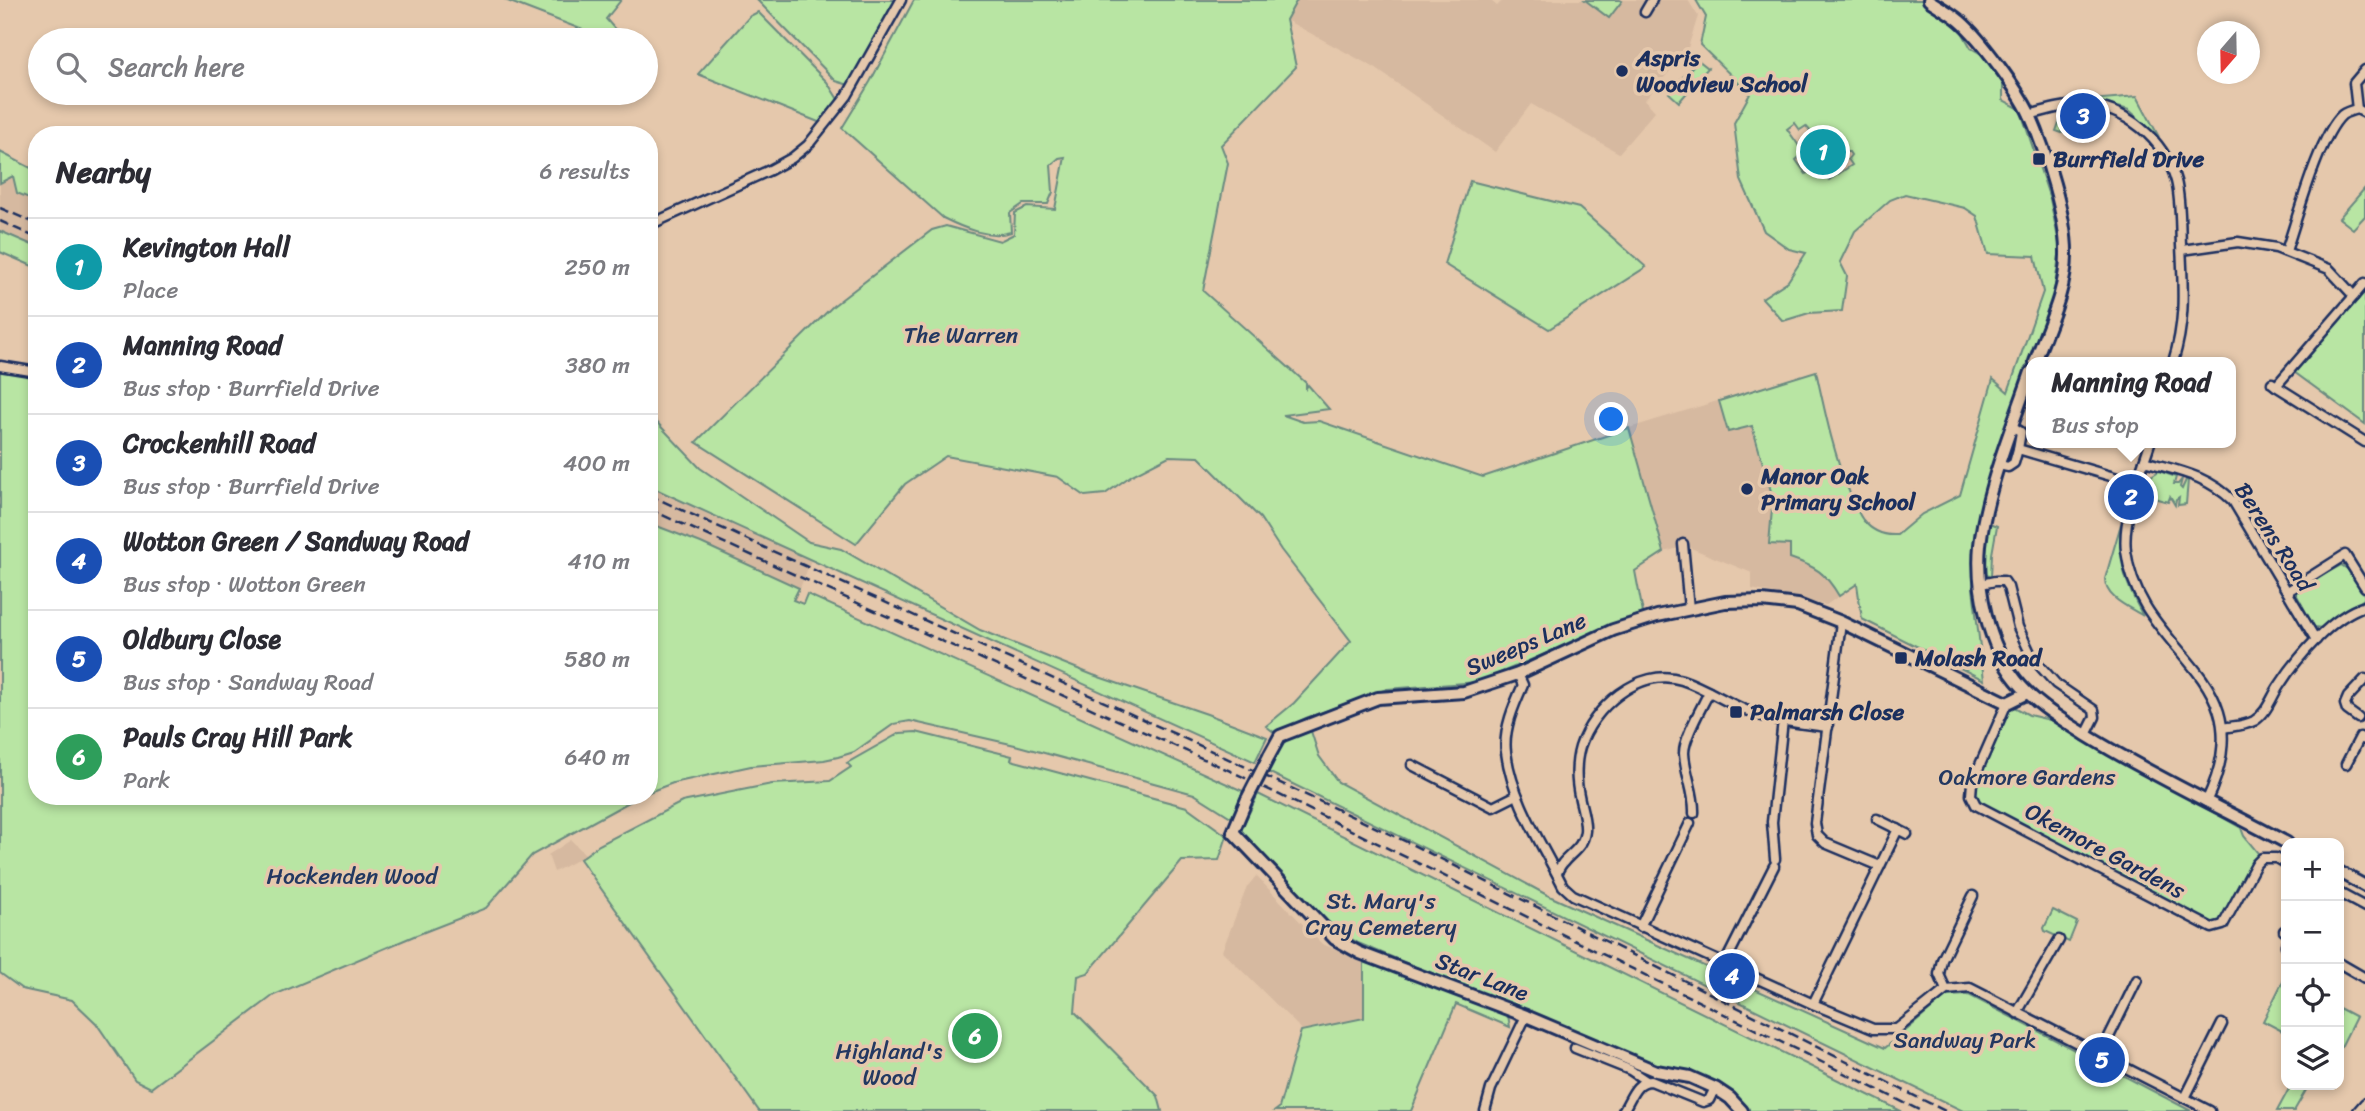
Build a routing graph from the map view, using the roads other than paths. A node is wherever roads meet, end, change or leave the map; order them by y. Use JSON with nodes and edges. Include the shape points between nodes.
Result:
{"nodes":[{"id":1,"x":901,"y":0,"type":"edge"},
{"id":2,"x":1652,"y":0,"type":"edge"},
{"id":3,"x":1929,"y":0,"type":"edge"},
{"id":4,"x":1645,"y":12,"type":"dead end"},
{"id":5,"x":2365,"y":70,"type":"edge"},
{"id":6,"x":2361,"y":111,"type":"edge"},
{"id":7,"x":2029,"y":115,"type":"junction"},
{"id":8,"x":658,"y":221,"type":"edge"},
{"id":9,"x":2182,"y":250,"type":"junction"},
{"id":10,"x":2286,"y":251,"type":"junction"},
{"id":11,"x":2365,"y":283,"type":"edge"},
{"id":12,"x":2354,"y":296,"type":"junction"},
{"id":13,"x":2037,"y":357,"type":"edge"},
{"id":14,"x":2174,"y":357,"type":"edge"},
{"id":15,"x":0,"y":366,"type":"edge"},
{"id":16,"x":28,"y":371,"type":"edge"},
{"id":17,"x":2026,"y":386,"type":"edge"},
{"id":18,"x":2012,"y":426,"type":"junction"},
{"id":19,"x":2365,"y":442,"type":"edge"},
{"id":20,"x":2148,"y":448,"type":"edge"},
{"id":21,"x":2018,"y":449,"type":"junction"},
{"id":22,"x":2144,"y":461,"type":"junction"},
{"id":23,"x":1999,"y":465,"type":"junction"},
{"id":24,"x":2138,"y":484,"type":"junction"},
{"id":25,"x":1683,"y":544,"type":"dead end"},
{"id":26,"x":1981,"y":584,"type":"junction"},
{"id":27,"x":2365,"y":587,"type":"edge"},
{"id":28,"x":2288,"y":592,"type":"junction"},
{"id":29,"x":2365,"y":606,"type":"edge"},
{"id":30,"x":1689,"y":609,"type":"junction"},
{"id":31,"x":1841,"y":622,"type":"junction"},
{"id":32,"x":2316,"y":640,"type":"junction"},
{"id":33,"x":1518,"y":674,"type":"junction"},
{"id":34,"x":2365,"y":679,"type":"edge"},
{"id":35,"x":1709,"y":692,"type":"junction"},
{"id":36,"x":2027,"y":693,"type":"junction"},
{"id":37,"x":2007,"y":703,"type":"junction"},
{"id":38,"x":2358,"y":718,"type":"dead end"},
{"id":39,"x":1783,"y":720,"type":"junction"},
{"id":40,"x":1828,"y":727,"type":"junction"},
{"id":41,"x":2222,"y":728,"type":"junction"},
{"id":42,"x":2086,"y":735,"type":"junction"},
{"id":43,"x":2365,"y":740,"type":"edge"},
{"id":44,"x":2346,"y":764,"type":"dead end"},
{"id":45,"x":1412,"y":765,"type":"dead end"},
{"id":46,"x":1517,"y":795,"type":"junction"},
{"id":47,"x":2206,"y":802,"type":"junction"},
{"id":48,"x":1694,"y":813,"type":"dead end"},
{"id":49,"x":1877,"y":820,"type":"dead end"},
{"id":50,"x":1690,"y":823,"type":"dead end"},
{"id":51,"x":1233,"y":832,"type":"joint"},
{"id":52,"x":2281,"y":840,"type":"edge"},
{"id":53,"x":2281,"y":861,"type":"edge"},
{"id":54,"x":1880,"y":866,"type":"junction"},
{"id":55,"x":1557,"y":873,"type":"junction"},
{"id":56,"x":2344,"y":875,"type":"edge"},
{"id":57,"x":2365,"y":886,"type":"edge"},
{"id":58,"x":1973,"y":896,"type":"dead end"},
{"id":59,"x":2344,"y":896,"type":"edge"},
{"id":60,"x":2365,"y":907,"type":"edge"},
{"id":61,"x":1640,"y":927,"type":"junction"},
{"id":62,"x":2059,"y":940,"type":"dead end"},
{"id":63,"x":2341,"y":964,"type":"edge"},
{"id":64,"x":1724,"y":965,"type":"junction"},
{"id":65,"x":2365,"y":978,"type":"edge"},
{"id":66,"x":2137,"y":980,"type":"dead end"},
{"id":67,"x":1946,"y":990,"type":"junction"},
{"id":68,"x":1814,"y":1004,"type":"junction"},
{"id":69,"x":2017,"y":1013,"type":"junction"},
{"id":70,"x":1526,"y":1016,"type":"junction"},
{"id":71,"x":2222,"y":1024,"type":"dead end"},
{"id":72,"x":1575,"y":1048,"type":"dead end"},
{"id":73,"x":2100,"y":1055,"type":"junction"},
{"id":74,"x":1645,"y":1080,"type":"junction"},
{"id":75,"x":1715,"y":1088,"type":"junction"},
{"id":76,"x":2185,"y":1098,"type":"junction"},
{"id":77,"x":2365,"y":1103,"type":"edge"},
{"id":78,"x":1738,"y":1110,"type":"edge"},
{"id":79,"x":1485,"y":1111,"type":"edge"},
{"id":80,"x":1623,"y":1111,"type":"edge"},
{"id":81,"x":2210,"y":1111,"type":"edge"},
{"id":82,"x":2358,"y":1111,"type":"edge"}],
"edges":[{"from":1,"to":8,"type":"street","via":[[847,96],[808,145],[770,170]]},
{"from":2,"to":4,"type":"street"},
{"from":3,"to":7,"type":"street","via":[[1960,21],[1987,50]]},
{"from":5,"to":6,"type":"street","via":[[2354,83]]},
{"from":6,"to":10,"type":"street","via":[[2343,114],[2319,154]]},
{"from":7,"to":9,"type":"street","via":[[2064,106],[2102,108],[2131,120],[2150,135],[2176,181]]},
{"from":7,"to":13,"type":"street","via":[[2054,184],[2066,255],[2057,303]]},
{"from":9,"to":10,"type":"street","via":[[2238,242]]},
{"from":9,"to":14,"type":"street","via":[[2185,306]]},
{"from":10,"to":12,"type":"street","via":[[2329,269]]},
{"from":11,"to":12,"type":"street"},
{"from":12,"to":19,"type":"street","via":[[2274,384]]},
{"from":15,"to":16,"type":"street"},
{"from":17,"to":18,"type":"street"},
{"from":18,"to":21,"type":"street","via":[[2021,432]]},
{"from":18,"to":23,"type":"street"},
{"from":20,"to":22,"type":"street"},
{"from":21,"to":23,"type":"street","via":[[2014,463]]},
{"from":21,"to":24,"type":"street"},
{"from":22,"to":24,"type":"street"},
{"from":22,"to":28,"type":"street","name":"Berens Road","via":[[2200,477],[2224,492]]},
{"from":23,"to":26,"type":"street","via":[[1981,537]]},
{"from":24,"to":41,"type":"street","via":[[2126,549],[2134,585],[2151,618],[2208,685]]},
{"from":25,"to":30,"type":"street"},
{"from":26,"to":36,"type":"street","via":[[1995,643],[2004,664]]},
{"from":26,"to":42,"type":"street","via":[[2004,581],[2032,657],[2056,684],[2094,710]]},
{"from":27,"to":28,"type":"street","via":[[2345,555]]},
{"from":28,"to":32,"type":"street","name":"Berens Road"},
{"from":29,"to":32,"type":"street"},
{"from":30,"to":31,"type":"street","name":"Sweeps Lane","via":[[1762,601],[1798,605]]},
{"from":30,"to":33,"type":"street","name":"Sweeps Lane","via":[[1613,630]]},
{"from":31,"to":37,"type":"street","name":"Sweeps Lane"},
{"from":31,"to":40,"type":"street"},
{"from":32,"to":41,"type":"street","via":[[2261,716],[2244,725]]},
{"from":33,"to":46,"type":"street","via":[[1523,685],[1511,714],[1506,750]]},
{"from":33,"to":51,"type":"street","name":"Sweeps Lane","bridge":true,"via":[[1464,692],[1378,698],[1280,736]]},
{"from":34,"to":38,"type":"street","via":[[2345,704]]},
{"from":35,"to":39,"type":"street"},
{"from":35,"to":48,"type":"street","via":[[1685,744]]},
{"from":35,"to":55,"type":"street","via":[[1679,679],[1649,680],[1609,701],[1595,716],[1584,736],[1576,784],[1586,829],[1582,845],[1560,864]]},
{"from":36,"to":37,"type":"street"},
{"from":36,"to":42,"type":"street"},
{"from":37,"to":53,"type":"street","name":"Okemore Gardens","via":[[1972,783],[1976,805],[2212,928],[2223,925],[2256,864],[2262,859]]},
{"from":39,"to":40,"type":"street"},
{"from":39,"to":64,"type":"street","via":[[1772,822],[1774,862]]},
{"from":40,"to":54,"type":"street","via":[[1817,835],[1825,843]]},
{"from":41,"to":47,"type":"street","via":[[2222,752]]},
{"from":42,"to":47,"type":"street"},
{"from":43,"to":44,"type":"street","via":[[2360,737]]},
{"from":45,"to":46,"type":"street","via":[[1493,807]]},
{"from":46,"to":55,"type":"street"},
{"from":47,"to":52,"type":"street"},
{"from":49,"to":54,"type":"street","via":[[1902,832]]},
{"from":50,"to":61,"type":"street"},
{"from":51,"to":70,"type":"street","name":"Star Lane","via":[[1335,939],[1370,958]]},
{"from":54,"to":68,"type":"street"},
{"from":55,"to":61,"type":"street","via":[[1573,895]]},
{"from":56,"to":57,"type":"street"},
{"from":58,"to":67,"type":"street","via":[[1942,960],[1939,974]]},
{"from":59,"to":60,"type":"street"},
{"from":61,"to":64,"type":"street"},
{"from":62,"to":69,"type":"street"},
{"from":63,"to":65,"type":"street"},
{"from":64,"to":68,"type":"street"},
{"from":66,"to":73,"type":"street"},
{"from":67,"to":68,"type":"street","via":[[1897,1029],[1873,1029]]},
{"from":67,"to":69,"type":"street","via":[[1970,988]]},
{"from":69,"to":73,"type":"street"},
{"from":70,"to":75,"type":"street","name":"Star Lane","via":[[1656,1071],[1690,1077]]},
{"from":70,"to":79,"type":"street","via":[[1490,1088]]},
{"from":71,"to":76,"type":"street"},
{"from":72,"to":74,"type":"street"},
{"from":73,"to":76,"type":"street"},
{"from":74,"to":75,"type":"street","via":[[1703,1102]]},
{"from":74,"to":80,"type":"street"},
{"from":75,"to":78,"type":"street","name":"Star Lane"},
{"from":76,"to":81,"type":"street"},
{"from":77,"to":82,"type":"street"}]}
